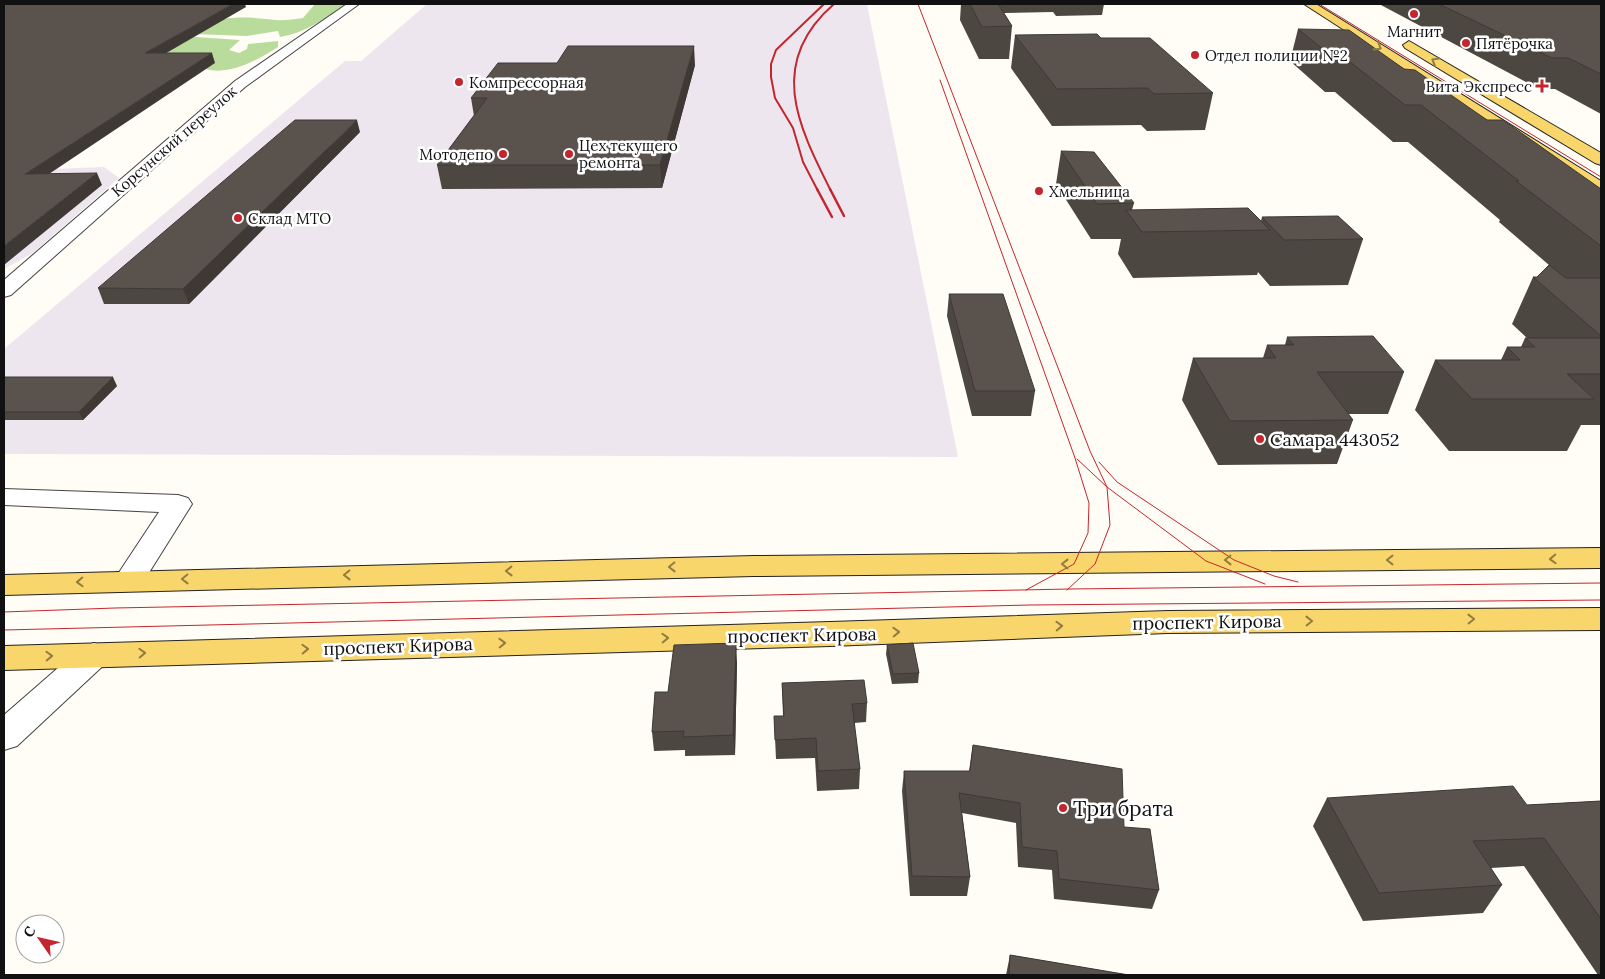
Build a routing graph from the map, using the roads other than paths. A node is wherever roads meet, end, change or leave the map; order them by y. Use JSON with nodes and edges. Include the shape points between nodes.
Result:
{"nodes":[{"id":1,"x":354,"y":4,"type":"edge"},
{"id":2,"x":1308,"y":4,"type":"edge"},
{"id":3,"x":1398,"y":39,"type":"dead end"},
{"id":4,"x":1490,"y":120,"type":"junction"},
{"id":5,"x":1538,"y":121,"type":"junction"},
{"id":6,"x":1601,"y":147,"type":"edge"},
{"id":7,"x":1601,"y":160,"type":"edge"},
{"id":8,"x":1601,"y":188,"type":"edge"},
{"id":9,"x":1577,"y":192,"type":"edge"},
{"id":10,"x":4,"y":291,"type":"edge"},
{"id":11,"x":4,"y":497,"type":"edge"},
{"id":12,"x":1601,"y":558,"type":"edge"},
{"id":13,"x":129,"y":580,"type":"junction"},
{"id":14,"x":4,"y":585,"type":"edge"},
{"id":15,"x":1601,"y":619,"type":"edge"},
{"id":16,"x":94,"y":655,"type":"junction"},
{"id":17,"x":4,"y":658,"type":"edge"},
{"id":18,"x":4,"y":736,"type":"edge"}],
"edges":[{"from":1,"to":10,"type":"street","name":"Корсунский переулок","via":[[240,84]]},
{"from":2,"to":4,"type":"main road","one_way":true},
{"from":5,"to":3,"type":"main road","one_way":true},
{"from":4,"to":8,"type":"main road"},
{"from":4,"to":9,"type":"main road","via":[[1537,165]]},
{"from":5,"to":6,"type":"main road"},
{"from":5,"to":7,"type":"main road"},
{"from":11,"to":13,"type":"street","via":[[178,504]]},
{"from":12,"to":13,"type":"main road","one_way":true,"via":[[721,566]]},
{"from":13,"to":14,"type":"main road","one_way":true},
{"from":16,"to":15,"type":"main road","name":"проспект Кирова","one_way":true,"via":[[1168,622]]},
{"from":17,"to":16,"type":"main road","name":"проспект Кирова","one_way":true},
{"from":16,"to":18,"type":"street"}]}
